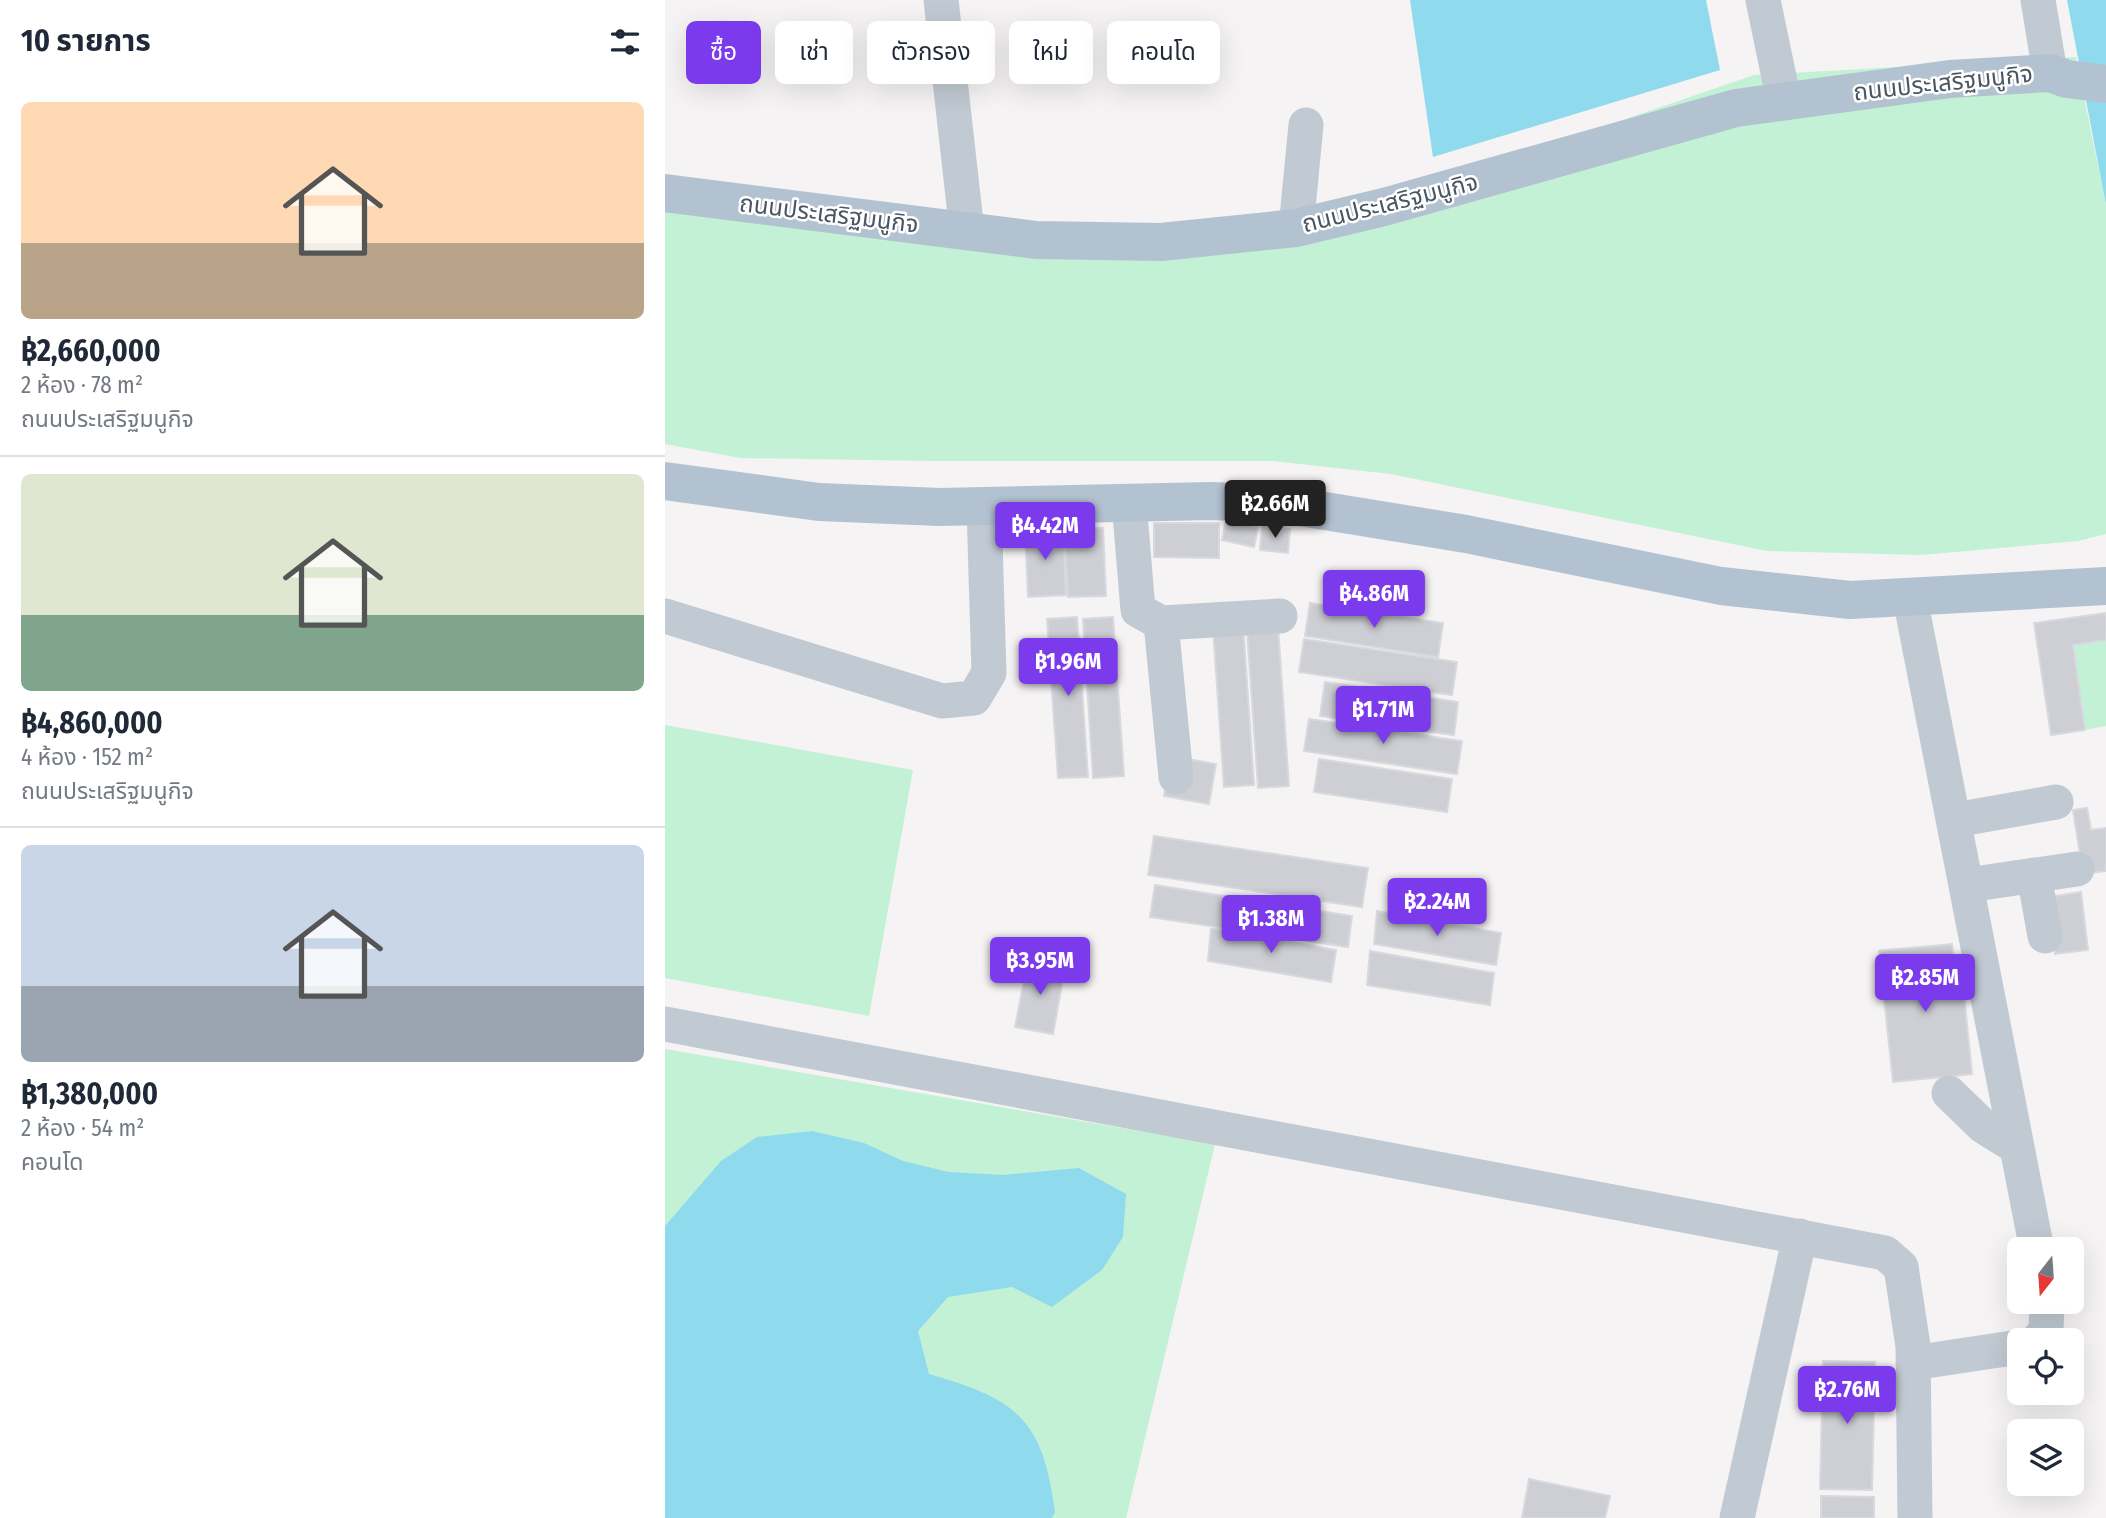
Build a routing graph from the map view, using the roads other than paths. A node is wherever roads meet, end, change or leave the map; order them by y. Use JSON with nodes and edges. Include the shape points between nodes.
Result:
{"nodes":[{"id":1,"x":941,"y":0,"type":"edge"},
{"id":2,"x":1763,"y":0,"type":"edge"},
{"id":3,"x":2038,"y":0,"type":"edge"},
{"id":4,"x":2058,"y":76,"type":"junction"},
{"id":5,"x":2106,"y":84,"type":"edge"},
{"id":6,"x":1784,"y":101,"type":"junction"},
{"id":7,"x":1306,"y":125,"type":"dead end"},
{"id":8,"x":665,"y":193,"type":"edge"},
{"id":9,"x":1296,"y":228,"type":"junction"},
{"id":10,"x":967,"y":232,"type":"junction"},
{"id":11,"x":665,"y":481,"type":"edge"},
{"id":12,"x":1129,"y":502,"type":"junction"},
{"id":13,"x":984,"y":508,"type":"junction"},
{"id":14,"x":2106,"y":586,"type":"edge"},
{"id":15,"x":1910,"y":598,"type":"junction"},
{"id":16,"x":665,"y":616,"type":"edge"},
{"id":17,"x":1280,"y":616,"type":"dead end"},
{"id":18,"x":1161,"y":623,"type":"junction"},
{"id":19,"x":1176,"y":777,"type":"dead end"},
{"id":20,"x":2056,"y":802,"type":"dead end"},
{"id":21,"x":1955,"y":820,"type":"junction"},
{"id":22,"x":2077,"y":869,"type":"dead end"},
{"id":23,"x":2034,"y":875,"type":"junction"},
{"id":24,"x":1968,"y":885,"type":"junction"},
{"id":25,"x":2045,"y":936,"type":"dead end"},
{"id":26,"x":665,"y":1024,"type":"edge"},
{"id":27,"x":1949,"y":1093,"type":"dead end"},
{"id":28,"x":2017,"y":1147,"type":"junction"},
{"id":29,"x":1800,"y":1236,"type":"junction"},
{"id":30,"x":2034,"y":1237,"type":"edge"},
{"id":31,"x":2007,"y":1349,"type":"edge"},
{"id":32,"x":1913,"y":1363,"type":"junction"},
{"id":33,"x":1737,"y":1518,"type":"edge"},
{"id":34,"x":1915,"y":1518,"type":"edge"}],
"edges":[{"from":1,"to":10,"type":"street"},
{"from":2,"to":6,"type":"street"},
{"from":3,"to":4,"type":"street"},
{"from":4,"to":5,"type":"main road","name":"ถนนประเสริฐมนูกิจ"},
{"from":4,"to":6,"type":"main road","name":"ถนนประเสริฐมนูกิจ","via":[[1950,79]]},
{"from":6,"to":9,"type":"main road","name":"ถนนประเสริฐมนูกิจ","via":[[1736,108]]},
{"from":7,"to":9,"type":"street"},
{"from":8,"to":10,"type":"main road","name":"ถนนประเสริฐมนูกิจ"},
{"from":9,"to":10,"type":"main road","name":"ถนนประเสริฐมนูกิจ","via":[[1161,242],[1036,240]]},
{"from":11,"to":13,"type":"main road","via":[[820,502]]},
{"from":12,"to":13,"type":"main road"},
{"from":12,"to":15,"type":"main road","via":[[1282,504],[1466,534],[1721,586],[1850,600]]},
{"from":12,"to":18,"type":"street","via":[[1138,610]]},
{"from":13,"to":16,"type":"street","via":[[989,673],[974,698],[942,701]]},
{"from":14,"to":15,"type":"main road"},
{"from":15,"to":21,"type":"street"},
{"from":17,"to":18,"type":"street"},
{"from":18,"to":19,"type":"street"},
{"from":20,"to":21,"type":"street"},
{"from":21,"to":24,"type":"street"},
{"from":22,"to":23,"type":"street"},
{"from":23,"to":24,"type":"street"},
{"from":23,"to":25,"type":"street"},
{"from":24,"to":28,"type":"street"},
{"from":26,"to":29,"type":"street"},
{"from":27,"to":28,"type":"street","via":[[1983,1126]]},
{"from":28,"to":30,"type":"street"},
{"from":29,"to":32,"type":"street","via":[[1885,1253],[1901,1267]]},
{"from":29,"to":33,"type":"street"},
{"from":31,"to":32,"type":"street"},
{"from":32,"to":34,"type":"street"}]}
